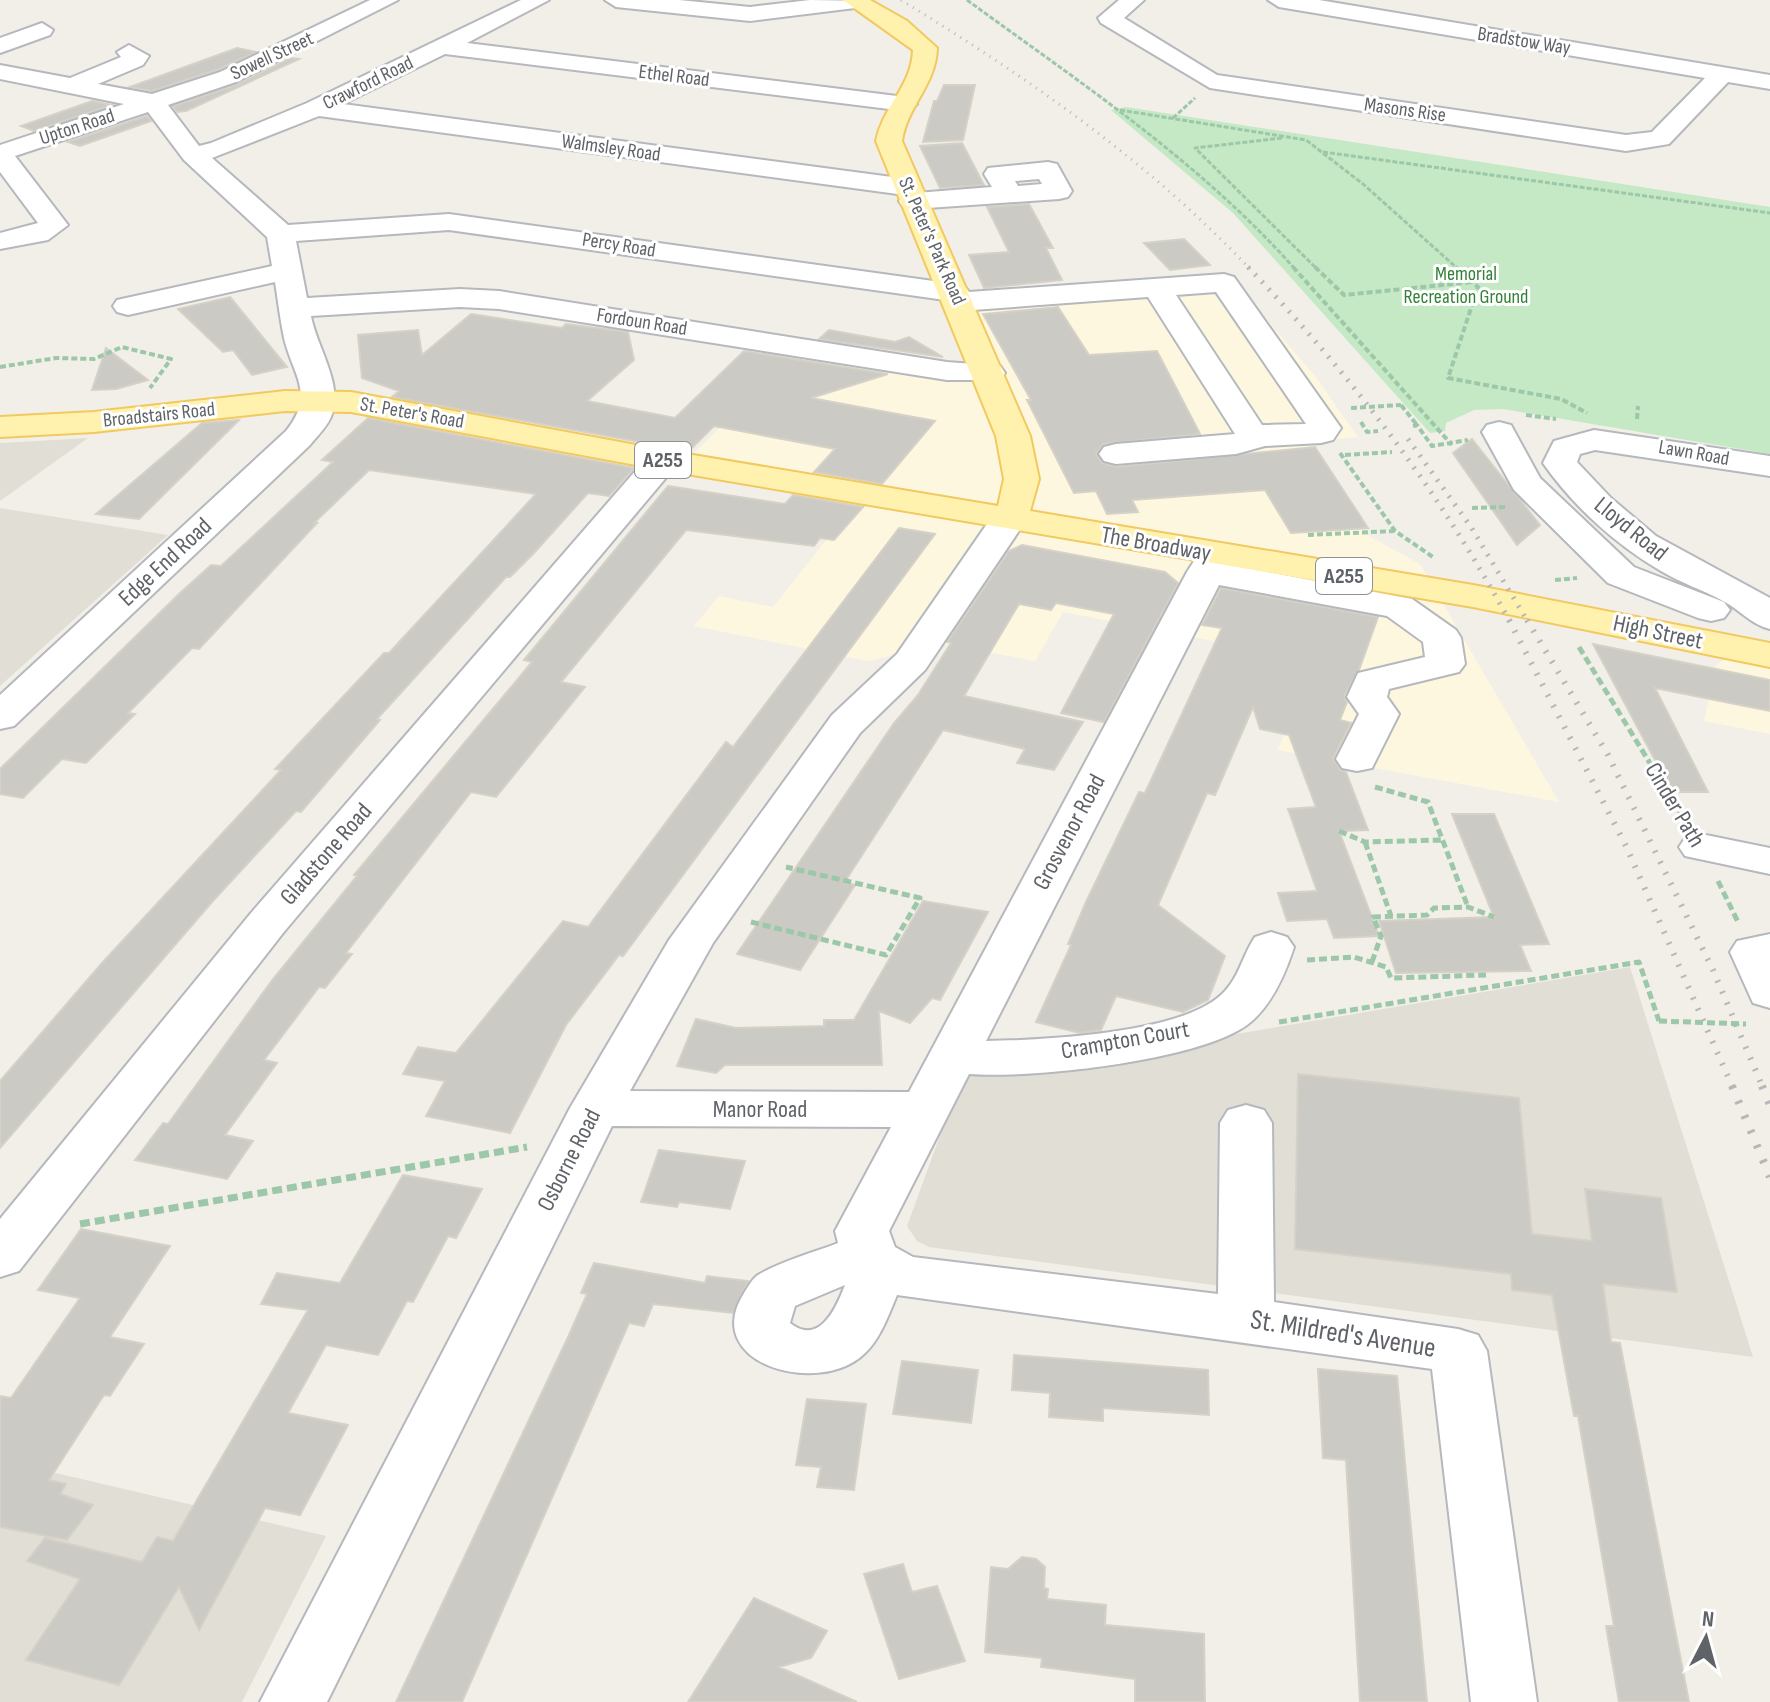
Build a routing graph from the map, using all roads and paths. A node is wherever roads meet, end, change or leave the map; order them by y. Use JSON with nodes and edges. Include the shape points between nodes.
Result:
{"nodes":[{"id":1,"x":387,"y":0,"type":"edge"},
{"id":2,"x":538,"y":0,"type":"edge"},
{"id":3,"x":616,"y":0,"type":"edge"},
{"id":4,"x":854,"y":0,"type":"edge"},
{"id":5,"x":967,"y":0,"type":"edge"},
{"id":6,"x":1133,"y":0,"type":"edge"},
{"id":7,"x":1279,"y":0,"type":"edge"},
{"id":8,"x":35,"y":37,"type":"dead end"},
{"id":9,"x":0,"y":46,"type":"edge"},
{"id":10,"x":443,"y":47,"type":"junction"},
{"id":11,"x":129,"y":52,"type":"dead end"},
{"id":12,"x":0,"y":72,"type":"edge"},
{"id":13,"x":1722,"y":74,"type":"junction"},
{"id":14,"x":1770,"y":82,"type":"edge"},
{"id":15,"x":75,"y":85,"type":"junction"},
{"id":16,"x":153,"y":102,"type":"junction"},
{"id":17,"x":905,"y":104,"type":"junction"},
{"id":18,"x":316,"y":108,"type":"junction"},
{"id":19,"x":1120,"y":110,"type":"junction"},
{"id":20,"x":1291,"y":137,"type":"junction"},
{"id":21,"x":1318,"y":151,"type":"junction"},
{"id":22,"x":0,"y":153,"type":"edge"},
{"id":23,"x":193,"y":155,"type":"junction"},
{"id":24,"x":910,"y":194,"type":"junction"},
{"id":25,"x":1010,"y":194,"type":"dead end"},
{"id":26,"x":1770,"y":213,"type":"edge"},
{"id":27,"x":281,"y":234,"type":"junction"},
{"id":28,"x":0,"y":241,"type":"edge"},
{"id":29,"x":287,"y":271,"type":"junction"},
{"id":30,"x":1473,"y":282,"type":"junction"},
{"id":31,"x":1157,"y":289,"type":"junction"},
{"id":32,"x":957,"y":298,"type":"junction"},
{"id":33,"x":128,"y":306,"type":"dead end"},
{"id":34,"x":293,"y":308,"type":"junction"},
{"id":35,"x":0,"y":367,"type":"edge"},
{"id":36,"x":989,"y":373,"type":"junction"},
{"id":37,"x":148,"y":390,"type":"dead end"},
{"id":38,"x":318,"y":399,"type":"junction"},
{"id":39,"x":0,"y":427,"type":"edge"},
{"id":40,"x":1378,"y":431,"type":"dead end"},
{"id":41,"x":1499,"y":432,"type":"joint"},
{"id":42,"x":1313,"y":434,"type":"junction"},
{"id":43,"x":1261,"y":436,"type":"junction"},
{"id":44,"x":1617,"y":441,"type":"junction"},
{"id":45,"x":1452,"y":445,"type":"junction"},
{"id":46,"x":1392,"y":452,"type":"dead end"},
{"id":47,"x":1116,"y":454,"type":"dead end"},
{"id":48,"x":1343,"y":456,"type":"junction"},
{"id":49,"x":663,"y":460,"type":"junction"},
{"id":50,"x":1770,"y":466,"type":"edge"},
{"id":51,"x":1009,"y":519,"type":"junction"},
{"id":52,"x":1395,"y":531,"type":"junction"},
{"id":53,"x":1293,"y":536,"type":"dead end"},
{"id":54,"x":1434,"y":558,"type":"dead end"},
{"id":55,"x":1210,"y":564,"type":"junction"},
{"id":56,"x":1546,"y":609,"type":"joint"},
{"id":57,"x":1770,"y":618,"type":"edge"},
{"id":58,"x":1770,"y":629,"type":"edge"},
{"id":59,"x":1575,"y":639,"type":"dead end"},
{"id":60,"x":1770,"y":655,"type":"edge"},
{"id":61,"x":0,"y":717,"type":"edge"},
{"id":62,"x":1357,"y":759,"type":"joint"},
{"id":63,"x":1339,"y":831,"type":"dead end"},
{"id":64,"x":1442,"y":840,"type":"junction"},
{"id":65,"x":1365,"y":842,"type":"junction"},
{"id":66,"x":1701,"y":847,"type":"junction"},
{"id":67,"x":749,"y":858,"type":"junction"},
{"id":68,"x":1770,"y":861,"type":"edge"},
{"id":69,"x":1468,"y":907,"type":"junction"},
{"id":70,"x":711,"y":912,"type":"junction"},
{"id":71,"x":1391,"y":916,"type":"junction"},
{"id":72,"x":1494,"y":917,"type":"dead end"},
{"id":73,"x":1269,"y":954,"type":"joint"},
{"id":74,"x":1372,"y":962,"type":"junction"},
{"id":75,"x":1486,"y":975,"type":"dead end"},
{"id":76,"x":1760,"y":979,"type":"edge"},
{"id":77,"x":1277,"y":1022,"type":"dead end"},
{"id":78,"x":953,"y":1056,"type":"junction"},
{"id":79,"x":925,"y":1110,"type":"junction"},
{"id":80,"x":588,"y":1123,"type":"junction"},
{"id":81,"x":1246,"y":1123,"type":"dead end"},
{"id":82,"x":9,"y":1246,"type":"edge"},
{"id":83,"x":1246,"y":1319,"type":"junction"},
{"id":84,"x":293,"y":1702,"type":"edge"},
{"id":85,"x":1504,"y":1702,"type":"edge"}],
"edges":[{"from":1,"to":16,"type":"street","name":"Sowell Street","via":[[228,77]]},
{"from":2,"to":10,"type":"street","name":"Crawford Road"},
{"from":3,"to":4,"type":"street","via":[[750,14]]},
{"from":4,"to":17,"type":"main road","name":"St. Peter's Park Road","via":[[925,48],[927,67]]},
{"from":5,"to":19,"type":"path"},
{"from":6,"to":13,"type":"street","name":"Masons Rise","via":[[1109,18],[1210,81],[1626,143],[1660,139]]},
{"from":7,"to":13,"type":"street","name":"Bradstow Way"},
{"from":8,"to":9,"type":"street"},
{"from":10,"to":17,"type":"street","name":"Ethel Road"},
{"from":10,"to":18,"type":"street","name":"Crawford Road"},
{"from":11,"to":15,"type":"street","via":[[135,60]]},
{"from":12,"to":15,"type":"street"},
{"from":13,"to":14,"type":"street","name":"Bradstow Way"},
{"from":15,"to":16,"type":"street"},
{"from":16,"to":22,"type":"street","name":"Upton Road"},
{"from":16,"to":23,"type":"street"},
{"from":17,"to":24,"type":"main road","name":"St. Peter's Park Road","via":[[890,127],[889,141]]},
{"from":18,"to":23,"type":"street","name":"Crawford Road"},
{"from":18,"to":24,"type":"street","name":"Walmsley Road"},
{"from":19,"to":20,"type":"path"},
{"from":19,"to":45,"type":"path","via":[[1175,152],[1264,234]]},
{"from":20,"to":21,"type":"path","via":[[1306,140]]},
{"from":20,"to":30,"type":"path","via":[[1195,148],[1344,295]]},
{"from":21,"to":26,"type":"path"},
{"from":21,"to":30,"type":"path"},
{"from":22,"to":28,"type":"street","via":[[54,225],[38,234]]},
{"from":23,"to":27,"type":"street"},
{"from":24,"to":25,"type":"street","name":"Walmsley Road"},
{"from":24,"to":32,"type":"main road","name":"St. Peter's Park Road"},
{"from":27,"to":29,"type":"street"},
{"from":27,"to":32,"type":"street","name":"Percy Road","via":[[449,222]]},
{"from":29,"to":33,"type":"street"},
{"from":29,"to":34,"type":"street"},
{"from":30,"to":44,"type":"path","via":[[1478,287],[1448,378],[1561,399],[1584,411]]},
{"from":31,"to":32,"type":"street","name":"Percy Road"},
{"from":31,"to":42,"type":"street","name":"Percy Road","via":[[1224,283],[1322,421],[1325,428]]},
{"from":31,"to":43,"type":"street","via":[[1247,430]]},
{"from":32,"to":36,"type":"main road","name":"St. Peter's Park Road"},
{"from":34,"to":36,"type":"street","name":"Fordoun Road","via":[[499,300],[947,371]]},
{"from":34,"to":38,"type":"street"},
{"from":35,"to":37,"type":"path","via":[[56,358],[94,359],[105,349],[134,345],[171,359]]},
{"from":36,"to":51,"type":"main road","name":"St. Peter's Park Road","via":[[1023,481]]},
{"from":38,"to":39,"type":"main road","name":"Broadstairs Road","number":"A255"},
{"from":38,"to":49,"type":"main road","name":"St. Peter's Road","number":"A255"},
{"from":38,"to":61,"type":"street","name":"Edge End Road","via":[[316,415],[298,438]]},
{"from":40,"to":45,"type":"path","bridge":true,"via":[[1367,432],[1351,408],[1401,405],[1432,446]]},
{"from":41,"to":45,"type":"path"},
{"from":41,"to":58,"type":"street","via":[[1526,483],[1621,575]]},
{"from":42,"to":43,"type":"street"},
{"from":42,"to":48,"type":"path"},
{"from":43,"to":47,"type":"street","via":[[1236,444]]},
{"from":44,"to":50,"type":"street","name":"Lawn Road"},
{"from":44,"to":57,"type":"street","name":"Lloyd Road","via":[[1566,448],[1560,463],[1629,532],[1674,563],[1757,604]]},
{"from":46,"to":48,"type":"path"},
{"from":48,"to":52,"type":"path"},
{"from":49,"to":51,"type":"main road","name":"St. Peter's Road","number":"A255"},
{"from":49,"to":82,"type":"street","name":"Gladstone Road","via":[[267,923]]},
{"from":51,"to":55,"type":"main road","name":"The Broadway","number":"A255"},
{"from":51,"to":67,"type":"street","name":"Osborne Road","via":[[911,662],[846,724]]},
{"from":52,"to":53,"type":"path"},
{"from":52,"to":54,"type":"path"},
{"from":55,"to":56,"type":"main road","name":"The Broadway","number":"A255"},
{"from":55,"to":62,"type":"street","via":[[1399,607],[1442,638],[1445,664],[1372,681],[1367,697],[1379,714]]},
{"from":55,"to":78,"type":"street","name":"Grosvenor Road"},
{"from":56,"to":60,"type":"main road","name":"High Street","number":"A255"},
{"from":59,"to":66,"type":"path","name":"Cinder Path"},
{"from":62,"to":64,"type":"path","via":[[1369,768],[1364,784],[1428,802]]},
{"from":63,"to":65,"type":"path"},
{"from":64,"to":65,"type":"path"},
{"from":64,"to":69,"type":"path"},
{"from":65,"to":71,"type":"path"},
{"from":66,"to":68,"type":"street"},
{"from":66,"to":76,"type":"path","name":"Cinder Path"},
{"from":67,"to":70,"type":"street","name":"Osborne Road"},
{"from":67,"to":70,"type":"path","via":[[920,898],[886,955]]},
{"from":69,"to":71,"type":"path"},
{"from":69,"to":72,"type":"path"},
{"from":70,"to":80,"type":"street","name":"Osborne Road"},
{"from":71,"to":74,"type":"path","via":[[1373,917],[1381,936]]},
{"from":73,"to":74,"type":"path"},
{"from":73,"to":78,"type":"street","name":"Crampton Court","via":[[1257,987],[1221,1019],[1183,1034],[1004,1060]]},
{"from":74,"to":75,"type":"path","via":[[1386,967],[1391,978]]},
{"from":76,"to":77,"type":"path","bridge":true,"via":[[1659,1021],[1639,962]]},
{"from":78,"to":79,"type":"street","name":"Grosvenor Road"},
{"from":79,"to":80,"type":"street","name":"Manor Road"},
{"from":79,"to":83,"type":"street","name":"St. Mildred's Avenue","via":[[862,1231],[873,1260],[906,1277]]},
{"from":80,"to":82,"type":"path"},
{"from":80,"to":84,"type":"street","name":"Osborne Road"},
{"from":81,"to":83,"type":"street"},
{"from":83,"to":85,"type":"street","name":"St. Mildred's Avenue","via":[[1458,1351]]}]}
